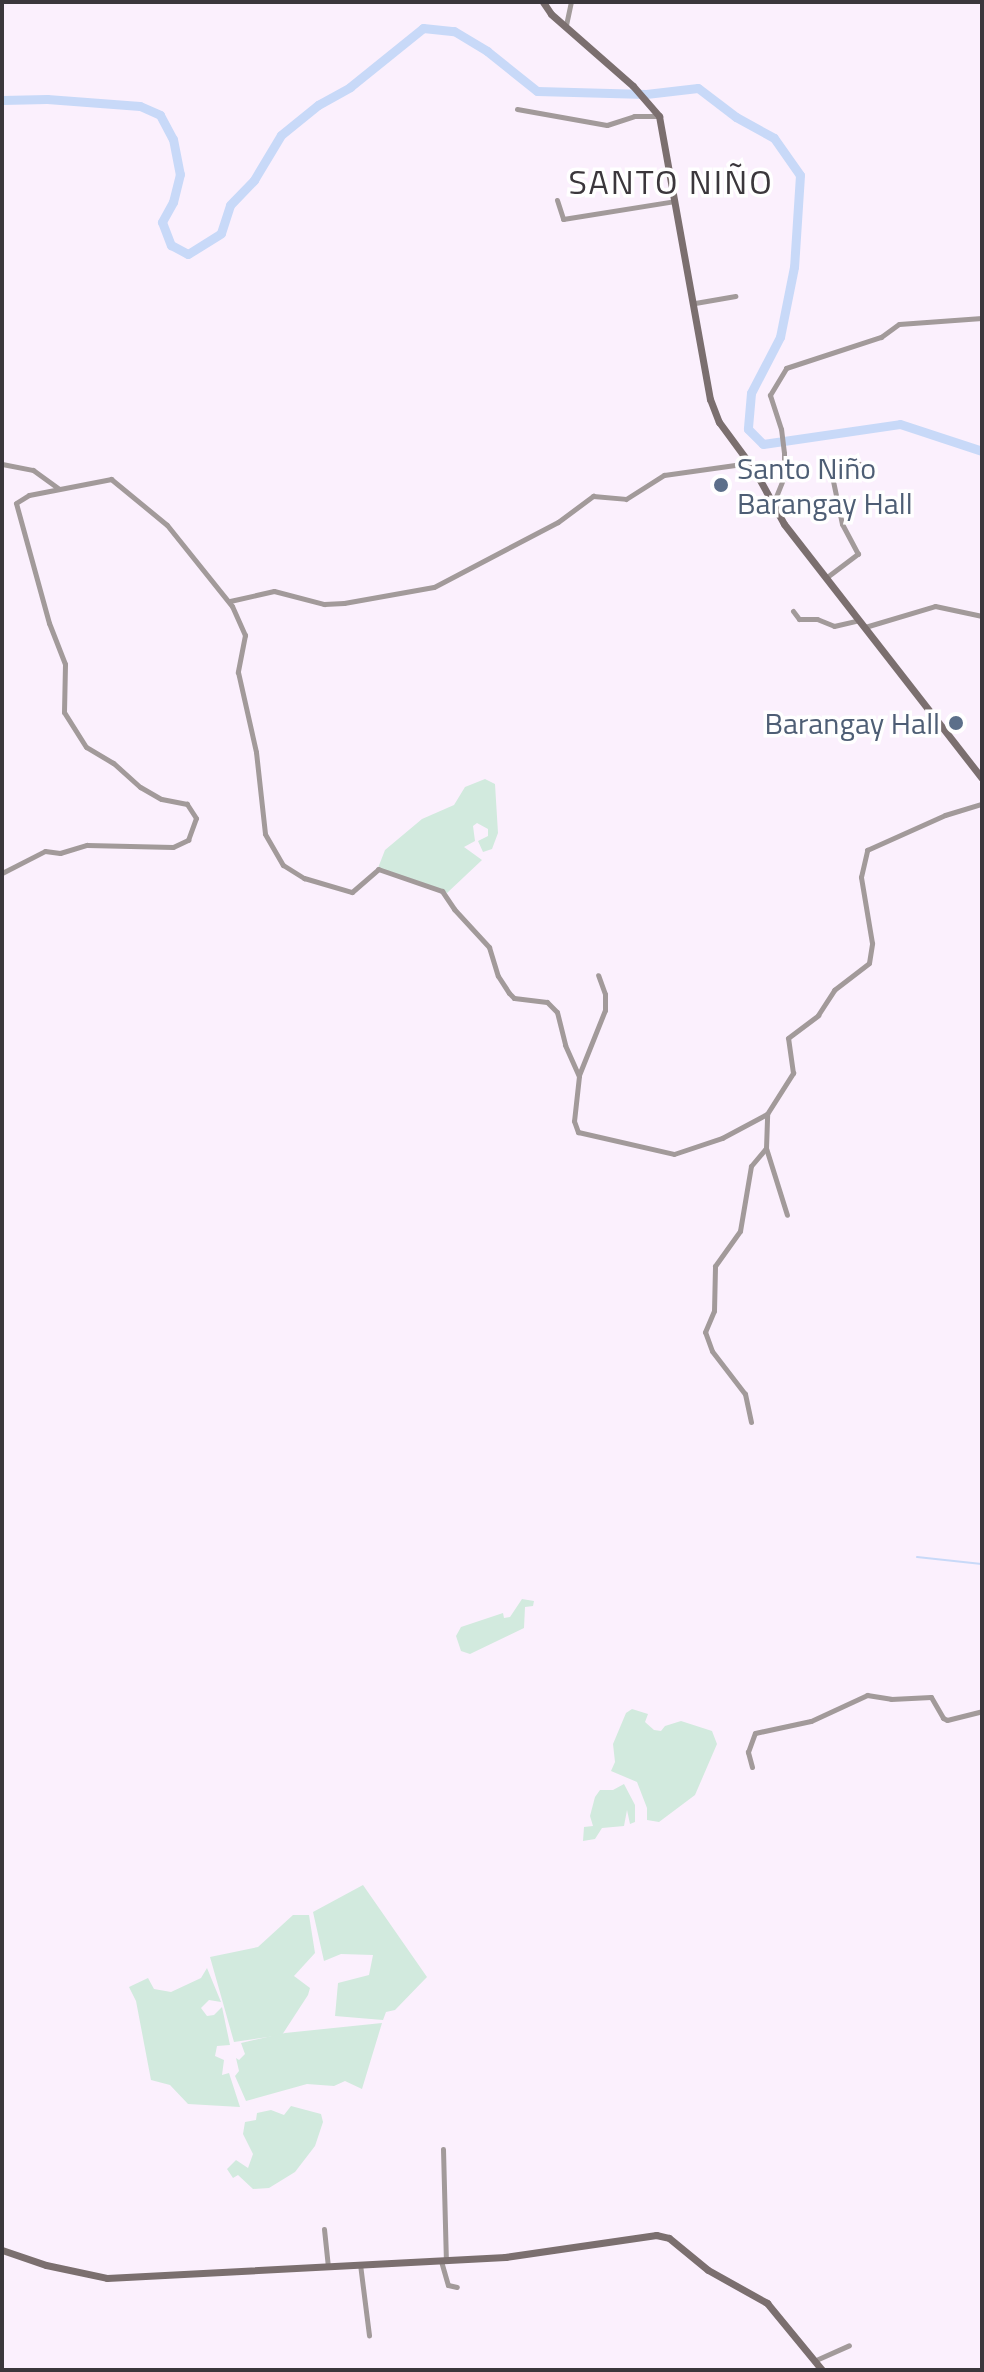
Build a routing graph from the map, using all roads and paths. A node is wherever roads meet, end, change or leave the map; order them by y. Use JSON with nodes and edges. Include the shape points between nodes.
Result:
{"nodes":[{"id":1,"x":543,"y":2,"type":"edge"},
{"id":2,"x":571,"y":2,"type":"edge"},
{"id":3,"x":566,"y":25,"type":"junction"},
{"id":4,"x":517,"y":109,"type":"dead end"},
{"id":5,"x":658,"y":114,"type":"junction"},
{"id":6,"x":557,"y":200,"type":"dead end"},
{"id":7,"x":676,"y":201,"type":"junction"},
{"id":8,"x":735,"y":296,"type":"dead end"},
{"id":9,"x":695,"y":303,"type":"junction"},
{"id":10,"x":982,"y":318,"type":"edge"},
{"id":11,"x":750,"y":463,"type":"junction"},
{"id":12,"x":2,"y":464,"type":"edge"},
{"id":13,"x":859,"y":464,"type":"dead end"},
{"id":14,"x":59,"y":489,"type":"junction"},
{"id":15,"x":773,"y":504,"type":"junction"},
{"id":16,"x":827,"y":577,"type":"junction"},
{"id":17,"x":230,"y":601,"type":"junction"},
{"id":18,"x":793,"y":611,"type":"dead end"},
{"id":19,"x":982,"y":616,"type":"edge"},
{"id":20,"x":862,"y":624,"type":"junction"},
{"id":21,"x":982,"y":778,"type":"edge"},
{"id":22,"x":982,"y":804,"type":"edge"},
{"id":23,"x":2,"y":873,"type":"edge"},
{"id":24,"x":598,"y":975,"type":"dead end"},
{"id":25,"x":579,"y":1076,"type":"junction"},
{"id":26,"x":767,"y":1114,"type":"junction"},
{"id":27,"x":766,"y":1148,"type":"junction"},
{"id":28,"x":787,"y":1215,"type":"dead end"},
{"id":29,"x":751,"y":1422,"type":"dead end"},
{"id":30,"x":982,"y":1711,"type":"edge"},
{"id":31,"x":752,"y":1767,"type":"dead end"},
{"id":32,"x":443,"y":2149,"type":"dead end"},
{"id":33,"x":324,"y":2229,"type":"dead end"},
{"id":34,"x":2,"y":2250,"type":"edge"},
{"id":35,"x":444,"y":2261,"type":"junction"},
{"id":36,"x":360,"y":2264,"type":"junction"},
{"id":37,"x":328,"y":2266,"type":"junction"},
{"id":38,"x":457,"y":2287,"type":"dead end"},
{"id":39,"x":369,"y":2335,"type":"dead end"},
{"id":40,"x":849,"y":2345,"type":"dead end"},
{"id":41,"x":816,"y":2360,"type":"junction"},
{"id":42,"x":822,"y":2370,"type":"edge"}],
"edges":[{"from":1,"to":3,"type":"street"},
{"from":2,"to":3,"type":"street"},
{"from":3,"to":5,"type":"street"},
{"from":4,"to":5,"type":"street","via":[[607,125]]},
{"from":5,"to":7,"type":"street"},
{"from":6,"to":7,"type":"street","via":[[563,219]]},
{"from":7,"to":9,"type":"street"},
{"from":8,"to":9,"type":"street"},
{"from":9,"to":11,"type":"street","via":[[710,399],[727,435]]},
{"from":10,"to":15,"type":"street","via":[[899,324],[881,337],[786,368],[770,395],[784,447],[784,477]]},
{"from":11,"to":15,"type":"street"},
{"from":11,"to":17,"type":"street","via":[[664,475],[626,499],[593,496],[558,522],[434,587],[344,603],[324,604],[274,591]]},
{"from":12,"to":14,"type":"street","via":[[33,470]]},
{"from":13,"to":16,"type":"street","via":[[832,476],[842,524],[858,554]]},
{"from":14,"to":17,"type":"street","via":[[111,479],[167,525]]},
{"from":14,"to":23,"type":"street","via":[[19,498],[15,508],[65,664],[67,720],[86,747],[161,799],[187,804],[196,818],[188,840],[173,847],[87,845],[60,853],[45,851]]},
{"from":15,"to":16,"type":"street"},
{"from":16,"to":20,"type":"street"},
{"from":17,"to":25,"type":"street","via":[[245,635],[238,672],[256,752],[265,834],[283,865],[304,878],[352,892],[378,869],[438,888],[489,947],[509,993],[553,1006]]},
{"from":18,"to":20,"type":"street","via":[[799,619],[834,626]]},
{"from":19,"to":20,"type":"street","via":[[935,606]]},
{"from":20,"to":21,"type":"street"},
{"from":22,"to":26,"type":"street","via":[[867,850],[861,877],[872,943],[869,963],[788,1038],[793,1073]]},
{"from":24,"to":25,"type":"street","via":[[605,1010]]},
{"from":25,"to":26,"type":"street","via":[[574,1121],[578,1132],[641,1144],[659,1153],[698,1147]]},
{"from":26,"to":27,"type":"street"},
{"from":27,"to":28,"type":"street"},
{"from":27,"to":29,"type":"street","via":[[751,1166],[740,1231],[715,1266],[714,1311],[705,1332],[712,1351],[745,1394]]},
{"from":30,"to":31,"type":"street","via":[[947,1720],[931,1697],[867,1695],[811,1721],[755,1733],[748,1752]]},
{"from":32,"to":35,"type":"street"},
{"from":33,"to":37,"type":"street"},
{"from":34,"to":37,"type":"street","via":[[107,2278]]},
{"from":35,"to":36,"type":"street"},
{"from":35,"to":38,"type":"street","via":[[448,2285]]},
{"from":35,"to":41,"type":"street","via":[[656,2235],[669,2238],[708,2270],[767,2303]]},
{"from":36,"to":37,"type":"street"},
{"from":36,"to":39,"type":"street"},
{"from":40,"to":41,"type":"street"},
{"from":41,"to":42,"type":"street"}]}
